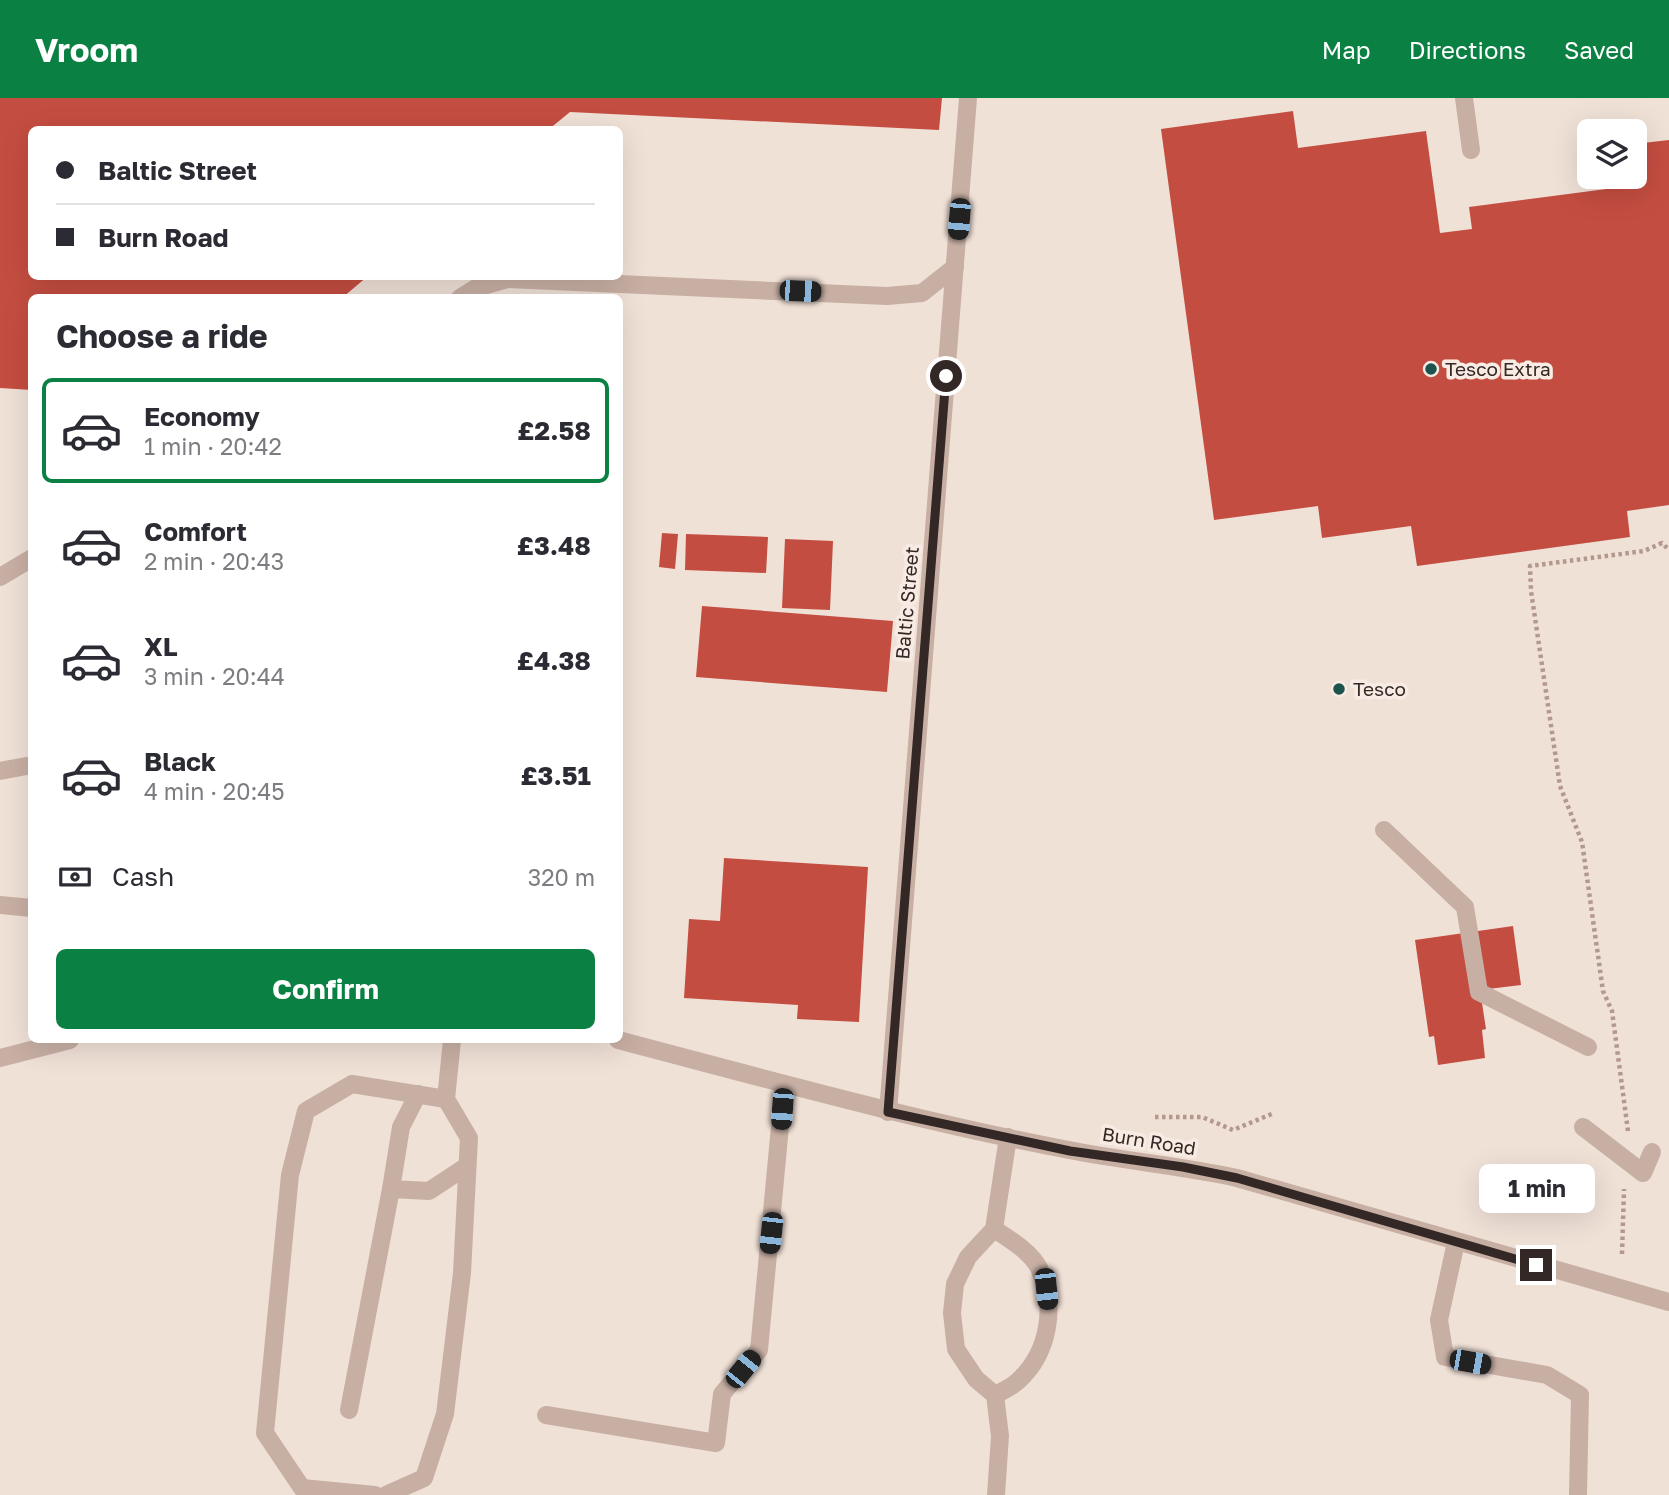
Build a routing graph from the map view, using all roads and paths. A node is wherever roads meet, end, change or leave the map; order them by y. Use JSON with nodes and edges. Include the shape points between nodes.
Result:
{"nodes":[{"id":1,"x":968,"y":98,"type":"edge"},
{"id":2,"x":1464,"y":98,"type":"edge"},
{"id":3,"x":1471,"y":150,"type":"dead end"},
{"id":4,"x":955,"y":267,"type":"junction"},
{"id":5,"x":504,"y":280,"type":"edge"},
{"id":6,"x":529,"y":280,"type":"edge"},
{"id":7,"x":466,"y":294,"type":"edge"},
{"id":8,"x":1669,"y":541,"type":"edge"},
{"id":9,"x":1662,"y":543,"type":"junction"},
{"id":10,"x":1669,"y":550,"type":"edge"},
{"id":11,"x":28,"y":560,"type":"edge"},
{"id":12,"x":0,"y":576,"type":"edge"},
{"id":13,"x":28,"y":766,"type":"edge"},
{"id":14,"x":0,"y":771,"type":"edge"},
{"id":15,"x":1384,"y":830,"type":"dead end"},
{"id":16,"x":0,"y":905,"type":"edge"},
{"id":17,"x":28,"y":908,"type":"edge"},
{"id":18,"x":623,"y":1041,"type":"edge"},
{"id":19,"x":58,"y":1043,"type":"edge"},
{"id":20,"x":452,"y":1043,"type":"edge"},
{"id":21,"x":1588,"y":1047,"type":"dead end"},
{"id":22,"x":0,"y":1058,"type":"edge"},
{"id":23,"x":784,"y":1084,"type":"junction"},
{"id":24,"x":418,"y":1094,"type":"junction"},
{"id":25,"x":446,"y":1099,"type":"junction"},
{"id":26,"x":888,"y":1112,"type":"junction"},
{"id":27,"x":1274,"y":1112,"type":"dead end"},
{"id":28,"x":1155,"y":1117,"type":"dead end"},
{"id":29,"x":1583,"y":1127,"type":"dead end"},
{"id":30,"x":1008,"y":1137,"type":"junction"},
{"id":31,"x":1652,"y":1152,"type":"dead end"},
{"id":32,"x":1626,"y":1160,"type":"junction"},
{"id":33,"x":467,"y":1166,"type":"junction"},
{"id":34,"x":391,"y":1189,"type":"junction"},
{"id":35,"x":994,"y":1229,"type":"junction"},
{"id":36,"x":1456,"y":1242,"type":"junction"},
{"id":37,"x":1622,"y":1254,"type":"dead end"},
{"id":38,"x":1669,"y":1302,"type":"edge"},
{"id":39,"x":995,"y":1395,"type":"junction"},
{"id":40,"x":349,"y":1410,"type":"dead end"},
{"id":41,"x":546,"y":1415,"type":"dead end"},
{"id":42,"x":375,"y":1495,"type":"edge"},
{"id":43,"x":386,"y":1495,"type":"edge"},
{"id":44,"x":996,"y":1495,"type":"edge"},
{"id":45,"x":1578,"y":1495,"type":"edge"}],
"edges":[{"from":1,"to":4,"type":"street","name":"Baltic Street"},
{"from":2,"to":3,"type":"street"},
{"from":4,"to":6,"type":"street","via":[[922,293],[887,296]]},
{"from":4,"to":26,"type":"street","name":"Baltic Street"},
{"from":5,"to":7,"type":"street"},
{"from":8,"to":9,"type":"path"},
{"from":9,"to":10,"type":"path"},
{"from":9,"to":32,"type":"path","via":[[1644,551],[1530,566],[1560,786],[1582,842],[1603,991],[1612,1011],[1628,1134]]},
{"from":11,"to":12,"type":"street"},
{"from":13,"to":14,"type":"street"},
{"from":15,"to":21,"type":"street","via":[[1465,907],[1479,992]]},
{"from":16,"to":17,"type":"street"},
{"from":18,"to":23,"type":"street","name":"Burn Road"},
{"from":19,"to":22,"type":"street"},
{"from":20,"to":25,"type":"street"},
{"from":23,"to":26,"type":"street","name":"Burn Road"},
{"from":23,"to":41,"type":"street","via":[[759,1350],[722,1394],[716,1443]]},
{"from":24,"to":25,"type":"street"},
{"from":24,"to":34,"type":"street","via":[[401,1127]]},
{"from":24,"to":42,"type":"street","via":[[352,1084],[306,1111],[290,1175],[265,1433],[302,1488]]},
{"from":25,"to":33,"type":"street","via":[[469,1138]]},
{"from":26,"to":30,"type":"street","name":"Burn Road"},
{"from":27,"to":28,"type":"path","via":[[1233,1130],[1202,1117]]},
{"from":29,"to":32,"type":"street"},
{"from":30,"to":35,"type":"street"},
{"from":30,"to":36,"type":"street","name":"Burn Road","via":[[1237,1178]]},
{"from":31,"to":32,"type":"street","via":[[1643,1173]]},
{"from":32,"to":37,"type":"path"},
{"from":33,"to":34,"type":"street","via":[[429,1191]]},
{"from":33,"to":43,"type":"street","via":[[462,1273],[445,1414],[424,1478]]},
{"from":34,"to":40,"type":"street"},
{"from":35,"to":39,"type":"street","via":[[968,1257],[955,1284],[952,1312],[956,1349],[976,1379]]},
{"from":35,"to":39,"type":"street","via":[[1020,1246],[1038,1266],[1049,1314],[1034,1362],[1017,1382]]},
{"from":36,"to":38,"type":"street","name":"Burn Road"},
{"from":36,"to":45,"type":"street","via":[[1439,1320],[1445,1357],[1547,1375],[1580,1395]]},
{"from":39,"to":44,"type":"street","via":[[1000,1436]]}]}
